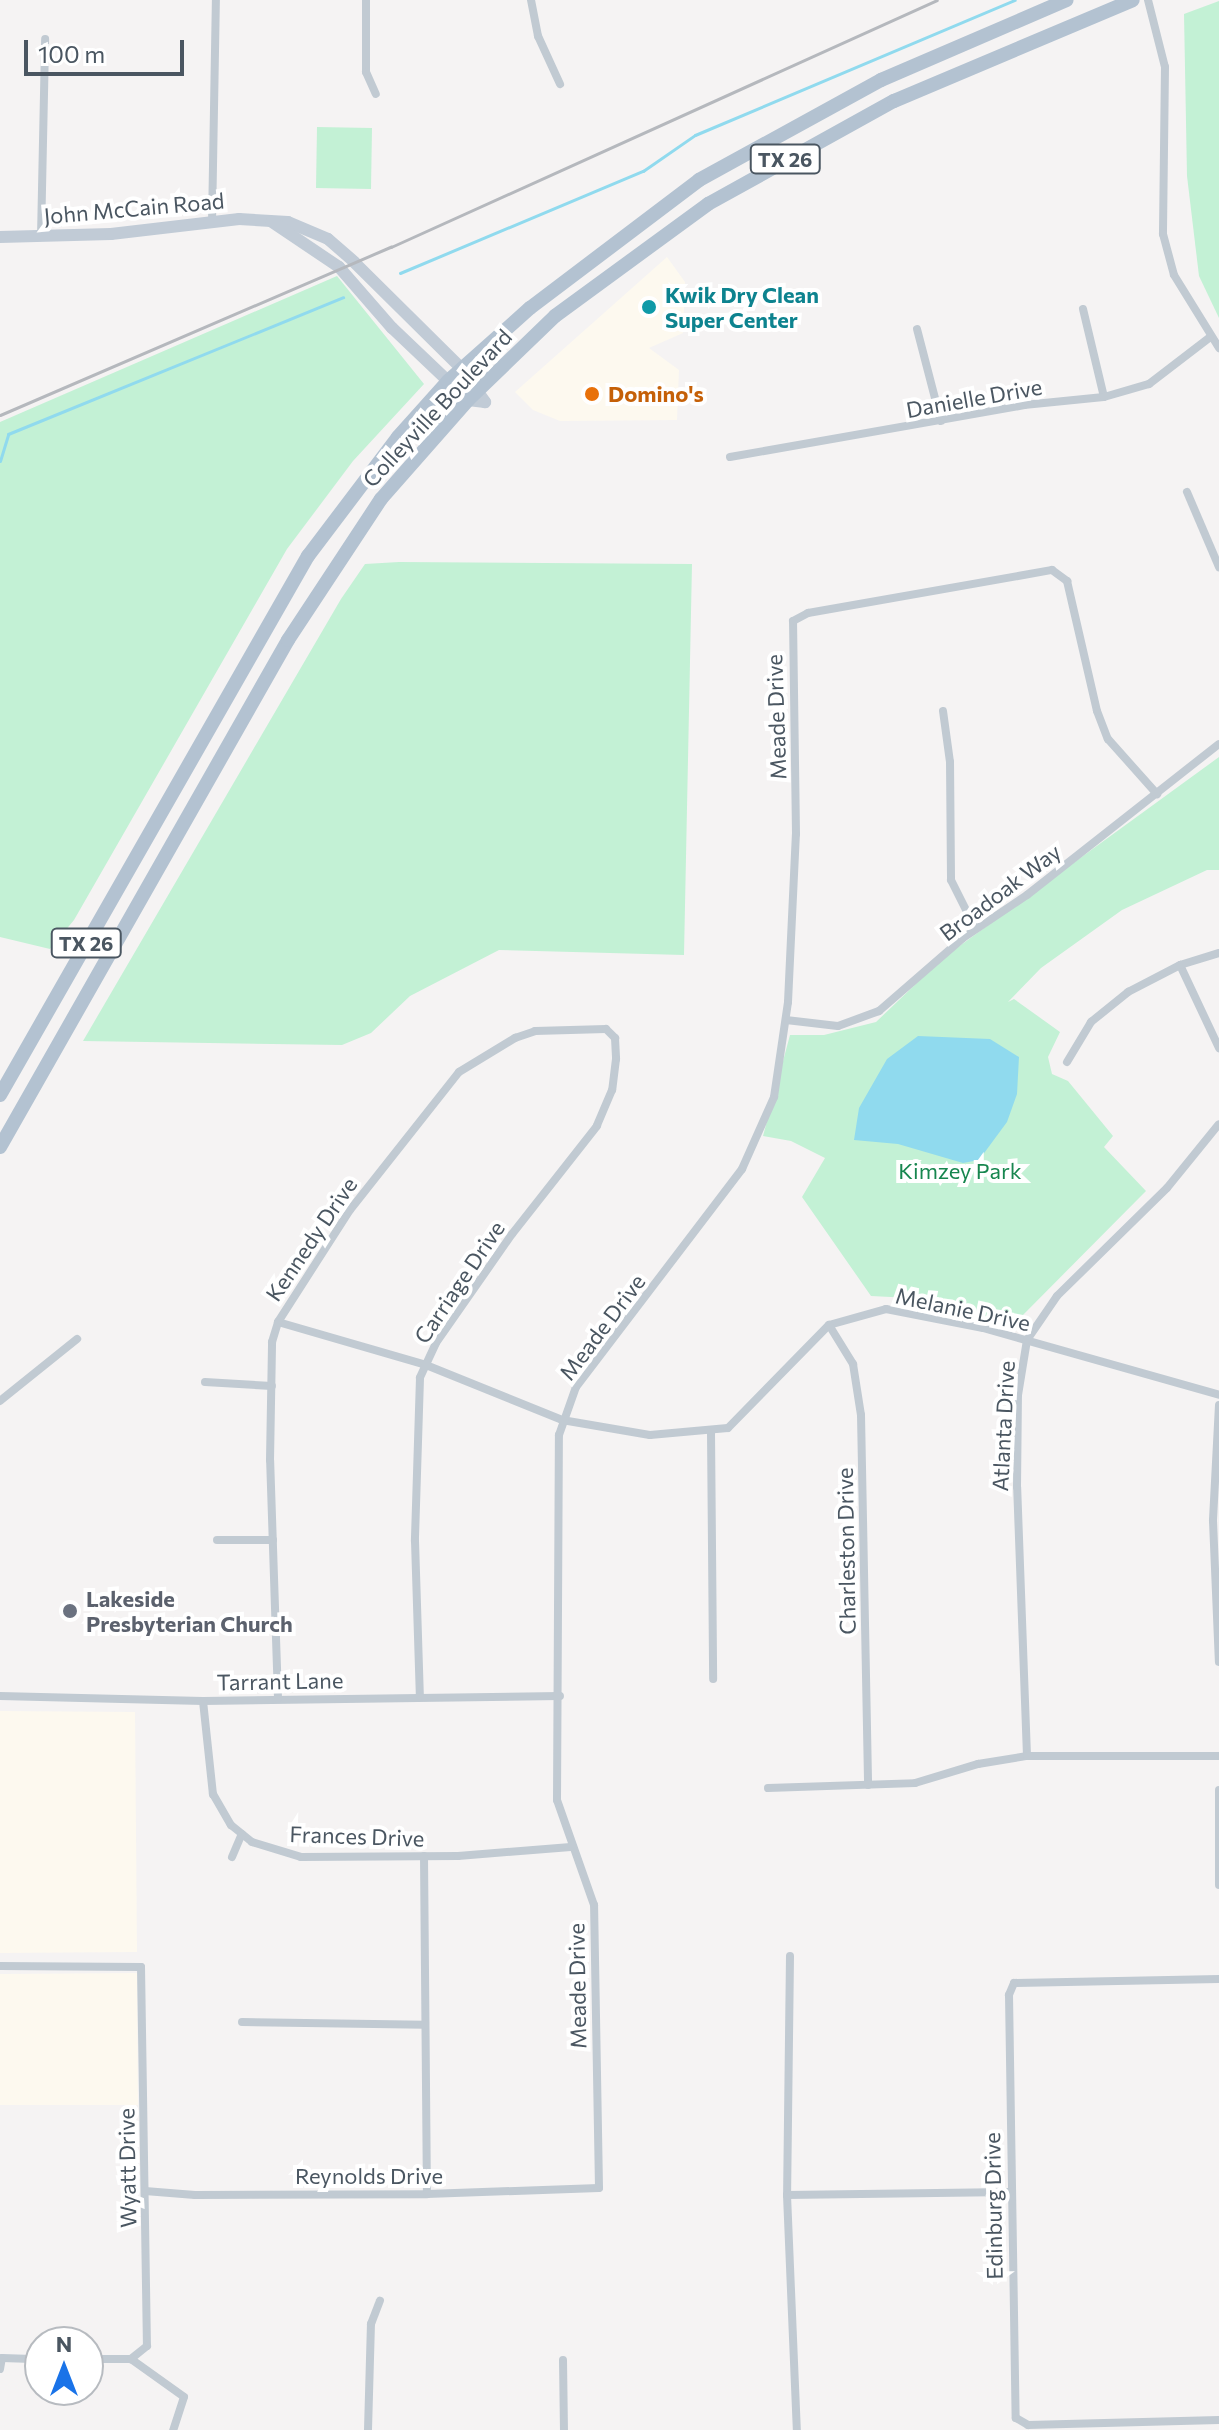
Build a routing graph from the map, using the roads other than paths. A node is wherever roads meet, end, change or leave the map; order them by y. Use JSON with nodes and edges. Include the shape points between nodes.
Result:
{"nodes":[{"id":1,"x":216,"y":0,"type":"edge"},
{"id":2,"x":366,"y":0,"type":"edge"},
{"id":3,"x":531,"y":0,"type":"edge"},
{"id":4,"x":1067,"y":0,"type":"edge"},
{"id":5,"x":1133,"y":0,"type":"edge"},
{"id":6,"x":1148,"y":0,"type":"edge"},
{"id":7,"x":45,"y":39,"type":"dead end"},
{"id":8,"x":560,"y":84,"type":"dead end"},
{"id":9,"x":376,"y":94,"type":"dead end"},
{"id":10,"x":272,"y":222,"type":"junction"},
{"id":11,"x":212,"y":223,"type":"junction"},
{"id":12,"x":0,"y":237,"type":"edge"},
{"id":13,"x":41,"y":237,"type":"junction"},
{"id":14,"x":1083,"y":309,"type":"dead end"},
{"id":15,"x":917,"y":329,"type":"dead end"},
{"id":16,"x":1209,"y":338,"type":"junction"},
{"id":17,"x":1219,"y":348,"type":"edge"},
{"id":18,"x":461,"y":368,"type":"junction"},
{"id":19,"x":448,"y":381,"type":"junction"},
{"id":20,"x":481,"y":388,"type":"junction"},
{"id":21,"x":1104,"y":397,"type":"junction"},
{"id":22,"x":468,"y":400,"type":"junction"},
{"id":23,"x":941,"y":421,"type":"junction"},
{"id":24,"x":730,"y":457,"type":"dead end"},
{"id":25,"x":1187,"y":492,"type":"dead end"},
{"id":26,"x":1219,"y":567,"type":"edge"},
{"id":27,"x":943,"y":711,"type":"dead end"},
{"id":28,"x":1219,"y":744,"type":"edge"},
{"id":29,"x":1157,"y":794,"type":"junction"},
{"id":30,"x":167,"y":801,"type":"junction"},
{"id":31,"x":188,"y":813,"type":"junction"},
{"id":32,"x":975,"y":928,"type":"junction"},
{"id":33,"x":1219,"y":953,"type":"edge"},
{"id":34,"x":1180,"y":965,"type":"junction"},
{"id":35,"x":786,"y":1020,"type":"junction"},
{"id":36,"x":501,"y":1045,"type":"joint"},
{"id":37,"x":1219,"y":1048,"type":"edge"},
{"id":38,"x":1067,"y":1062,"type":"dead end"},
{"id":39,"x":0,"y":1095,"type":"edge"},
{"id":40,"x":1219,"y":1124,"type":"edge"},
{"id":41,"x":0,"y":1147,"type":"edge"},
{"id":42,"x":278,"y":1322,"type":"junction"},
{"id":43,"x":829,"y":1325,"type":"junction"},
{"id":44,"x":77,"y":1339,"type":"dead end"},
{"id":45,"x":1027,"y":1340,"type":"junction"},
{"id":46,"x":426,"y":1365,"type":"junction"},
{"id":47,"x":205,"y":1382,"type":"dead end"},
{"id":48,"x":272,"y":1386,"type":"junction"},
{"id":49,"x":1219,"y":1395,"type":"edge"},
{"id":50,"x":0,"y":1401,"type":"edge"},
{"id":51,"x":1219,"y":1405,"type":"edge"},
{"id":52,"x":562,"y":1420,"type":"junction"},
{"id":53,"x":711,"y":1432,"type":"junction"},
{"id":54,"x":217,"y":1540,"type":"dead end"},
{"id":55,"x":273,"y":1540,"type":"junction"},
{"id":56,"x":1219,"y":1662,"type":"edge"},
{"id":57,"x":713,"y":1679,"type":"dead end"},
{"id":58,"x":0,"y":1696,"type":"edge"},
{"id":59,"x":420,"y":1696,"type":"junction"},
{"id":60,"x":560,"y":1696,"type":"junction"},
{"id":61,"x":278,"y":1698,"type":"junction"},
{"id":62,"x":203,"y":1701,"type":"junction"},
{"id":63,"x":1027,"y":1756,"type":"junction"},
{"id":64,"x":1219,"y":1756,"type":"edge"},
{"id":65,"x":868,"y":1785,"type":"junction"},
{"id":66,"x":768,"y":1788,"type":"dead end"},
{"id":67,"x":1219,"y":1790,"type":"edge"},
{"id":68,"x":242,"y":1834,"type":"junction"},
{"id":69,"x":571,"y":1847,"type":"junction"},
{"id":70,"x":424,"y":1856,"type":"junction"},
{"id":71,"x":232,"y":1857,"type":"dead end"},
{"id":72,"x":1219,"y":1885,"type":"edge"},
{"id":73,"x":790,"y":1956,"type":"dead end"},
{"id":74,"x":0,"y":1966,"type":"edge"},
{"id":75,"x":1219,"y":1979,"type":"edge"},
{"id":76,"x":242,"y":2022,"type":"dead end"},
{"id":77,"x":425,"y":2025,"type":"junction"},
{"id":78,"x":145,"y":2191,"type":"junction"},
{"id":79,"x":594,"y":2191,"type":"joint"},
{"id":80,"x":1010,"y":2192,"type":"junction"},
{"id":81,"x":427,"y":2194,"type":"junction"},
{"id":82,"x":787,"y":2195,"type":"junction"},
{"id":83,"x":380,"y":2301,"type":"dead end"},
{"id":84,"x":24,"y":2359,"type":"edge"},
{"id":85,"x":104,"y":2359,"type":"edge"},
{"id":86,"x":131,"y":2359,"type":"junction"},
{"id":87,"x":563,"y":2360,"type":"dead end"},
{"id":88,"x":0,"y":2369,"type":"edge"},
{"id":89,"x":1219,"y":2420,"type":"edge"},
{"id":90,"x":173,"y":2430,"type":"edge"},
{"id":91,"x":368,"y":2430,"type":"edge"},
{"id":92,"x":564,"y":2430,"type":"edge"},
{"id":93,"x":797,"y":2430,"type":"edge"}],
"edges":[{"from":1,"to":11,"type":"street"},
{"from":2,"to":9,"type":"street","via":[[366,72]]},
{"from":3,"to":8,"type":"street","via":[[538,36]]},
{"from":4,"to":18,"type":"main road","name":"Colleyville Boulevard","number":"TX 26","via":[[881,80],[699,180],[575,271]]},
{"from":5,"to":20,"type":"main road","name":"Colleyville Boulevard","number":"TX 26","via":[[894,101],[708,204],[555,316]]},
{"from":6,"to":16,"type":"street","via":[[1165,67],[1163,234],[1174,275]]},
{"from":7,"to":13,"type":"street"},
{"from":10,"to":11,"type":"main road","name":"John McCain Road"},
{"from":10,"to":18,"type":"main road","name":"John McCain Road","via":[[288,222],[328,239]]},
{"from":10,"to":19,"type":"main road","via":[[339,267]]},
{"from":11,"to":13,"type":"main road","name":"John McCain Road"},
{"from":12,"to":13,"type":"main road","name":"John McCain Road"},
{"from":14,"to":21,"type":"street"},
{"from":15,"to":23,"type":"street"},
{"from":16,"to":17,"type":"street"},
{"from":16,"to":21,"type":"street","name":"Danielle Drive","via":[[1149,384]]},
{"from":18,"to":19,"type":"main road","name":"Colleyville Boulevard","number":"TX 26"},
{"from":18,"to":20,"type":"main road","name":"John McCain Road"},
{"from":19,"to":22,"type":"main road"},
{"from":19,"to":30,"type":"main road","name":"Colleyville Boulevard","number":"TX 26","via":[[315,545]]},
{"from":20,"to":22,"type":"main road","name":"Colleyville Boulevard","number":"TX 26"},
{"from":21,"to":23,"type":"street","name":"Danielle Drive"},
{"from":22,"to":31,"type":"main road","name":"Colleyville Boulevard","number":"TX 26","via":[[356,534]]},
{"from":23,"to":24,"type":"street","name":"Danielle Drive"},
{"from":25,"to":26,"type":"street"},
{"from":27,"to":32,"type":"street","via":[[950,762],[951,880]]},
{"from":28,"to":29,"type":"street","name":"Broadoak Way"},
{"from":29,"to":32,"type":"street","name":"Broadoak Way","via":[[1027,895]]},
{"from":29,"to":35,"type":"street","name":"Meade Drive","via":[[1108,739],[1089,680],[1079,617],[1061,574],[1046,570],[808,613],[793,621],[796,834]]},
{"from":30,"to":31,"type":"main road"},
{"from":30,"to":39,"type":"main road","name":"Colleyville Boulevard","number":"TX 26"},
{"from":31,"to":41,"type":"main road","name":"Colleyville Boulevard","number":"TX 26"},
{"from":32,"to":35,"type":"street","name":"Broadoak Way","via":[[879,1011],[838,1026]]},
{"from":33,"to":34,"type":"street"},
{"from":34,"to":37,"type":"street"},
{"from":34,"to":38,"type":"street","via":[[1128,992],[1091,1022]]},
{"from":35,"to":52,"type":"street","name":"Meade Drive","via":[[774,1097],[742,1169],[583,1378]]},
{"from":36,"to":42,"type":"street","name":"Kennedy Drive","via":[[459,1072],[413,1125]]},
{"from":36,"to":46,"type":"street","name":"Carriage Drive","via":[[535,1031],[606,1029],[615,1038],[612,1090],[597,1126],[512,1234]]},
{"from":40,"to":45,"type":"street","name":"Atlanta Drive","via":[[1167,1188],[1057,1296]]},
{"from":42,"to":46,"type":"street"},
{"from":42,"to":48,"type":"street","name":"Kennedy Drive"},
{"from":43,"to":45,"type":"street","name":"Melanie Drive","via":[[886,1309]]},
{"from":43,"to":53,"type":"street","via":[[740,1420]]},
{"from":43,"to":65,"type":"street","name":"Charleston Drive","via":[[853,1364],[861,1415]]},
{"from":44,"to":50,"type":"street"},
{"from":45,"to":49,"type":"street","name":"Melanie Drive"},
{"from":45,"to":63,"type":"street","name":"Atlanta Drive","via":[[1018,1395],[1017,1487]]},
{"from":46,"to":52,"type":"street"},
{"from":46,"to":59,"type":"street","name":"Carriage Drive","via":[[416,1418]]},
{"from":47,"to":48,"type":"street"},
{"from":48,"to":55,"type":"street","name":"Kennedy Drive"},
{"from":51,"to":56,"type":"street","via":[[1213,1521]]},
{"from":52,"to":53,"type":"street","via":[[650,1435]]},
{"from":52,"to":60,"type":"street","name":"Meade Drive"},
{"from":53,"to":57,"type":"street"},
{"from":54,"to":55,"type":"street"},
{"from":55,"to":61,"type":"street","name":"Kennedy Drive"},
{"from":58,"to":62,"type":"street","name":"Tarrant Lane"},
{"from":59,"to":60,"type":"street","name":"Tarrant Lane"},
{"from":59,"to":61,"type":"street","name":"Tarrant Lane"},
{"from":60,"to":69,"type":"street","name":"Meade Drive","via":[[557,1800]]},
{"from":61,"to":62,"type":"street","name":"Tarrant Lane"},
{"from":62,"to":68,"type":"street","name":"Frances Drive","via":[[208,1777],[222,1813]]},
{"from":63,"to":64,"type":"street"},
{"from":63,"to":65,"type":"street","via":[[915,1783]]},
{"from":65,"to":66,"type":"street"},
{"from":67,"to":72,"type":"street"},
{"from":68,"to":70,"type":"street","name":"Frances Drive","via":[[301,1857]]},
{"from":68,"to":71,"type":"street"},
{"from":69,"to":70,"type":"street","name":"Frances Drive"},
{"from":69,"to":79,"type":"street","name":"Meade Drive","via":[[594,1905],[602,2180]]},
{"from":70,"to":77,"type":"street"},
{"from":73,"to":82,"type":"street"},
{"from":74,"to":78,"type":"street","name":"Wyatt Drive","via":[[141,1967]]},
{"from":75,"to":80,"type":"street","name":"Edinburg Drive","via":[[1010,1986]]},
{"from":76,"to":77,"type":"street"},
{"from":77,"to":81,"type":"street"},
{"from":78,"to":81,"type":"street","name":"Reynolds Drive"},
{"from":78,"to":86,"type":"street","name":"Wyatt Drive","via":[[149,2332],[142,2354]]},
{"from":79,"to":81,"type":"street","name":"Reynolds Drive"},
{"from":80,"to":82,"type":"street"},
{"from":80,"to":89,"type":"street","name":"Edinburg Drive","via":[[1012,2378],[1014,2410],[1021,2423]]},
{"from":82,"to":93,"type":"street"},
{"from":83,"to":91,"type":"street","via":[[371,2324]]},
{"from":84,"to":88,"type":"street","via":[[2,2358]]},
{"from":85,"to":86,"type":"street"},
{"from":86,"to":90,"type":"street","via":[[184,2397]]},
{"from":87,"to":92,"type":"street"}]}
